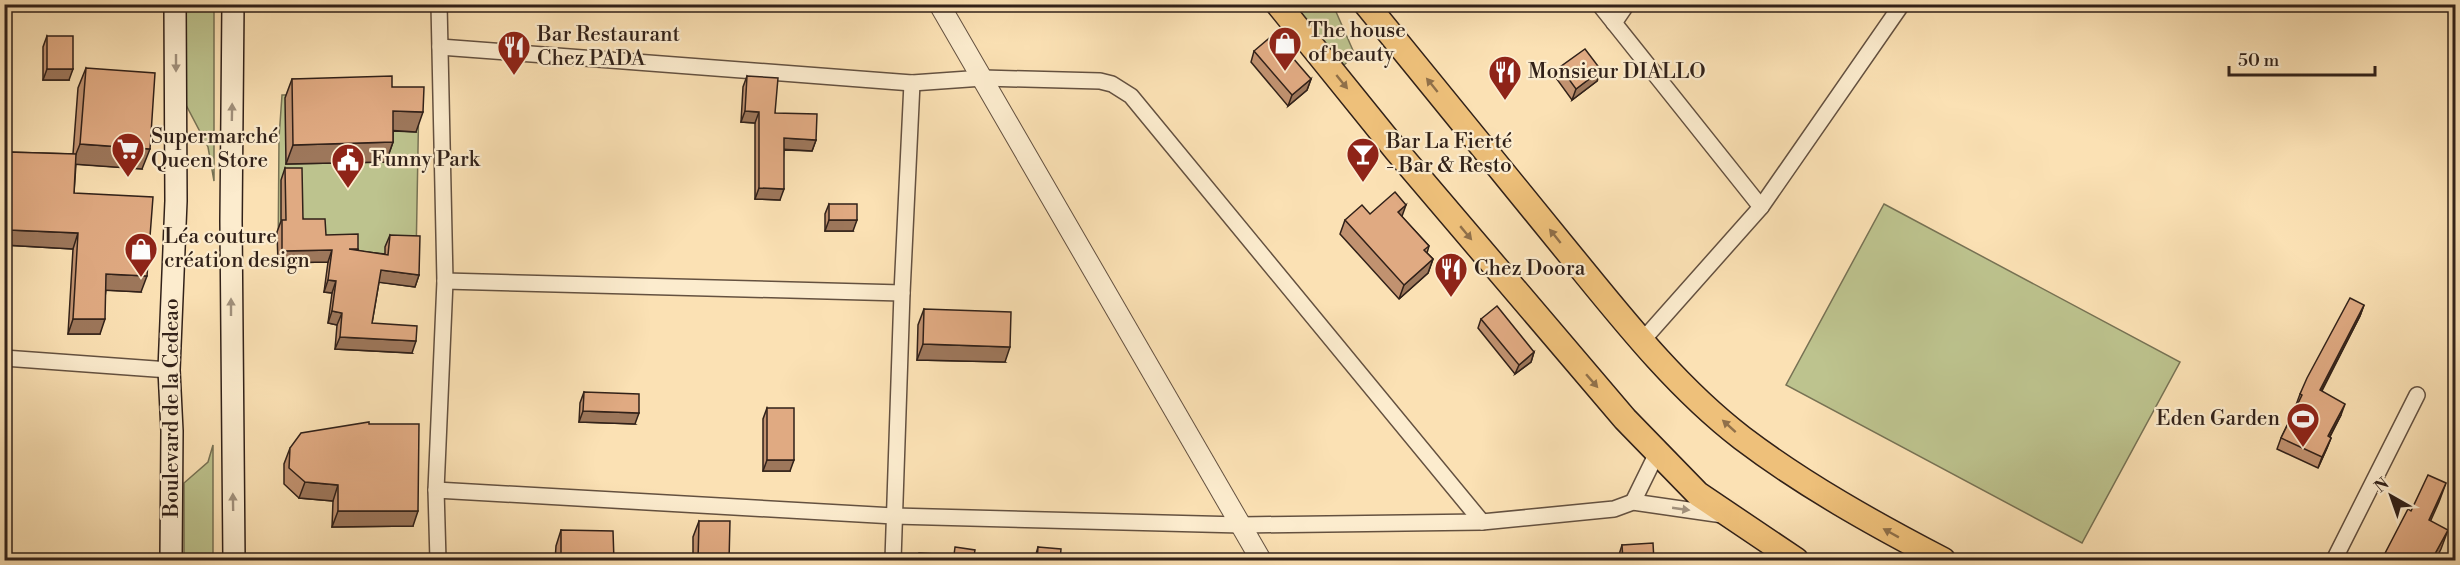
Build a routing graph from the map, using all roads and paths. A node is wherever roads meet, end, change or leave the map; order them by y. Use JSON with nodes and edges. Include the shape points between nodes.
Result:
{"nodes":[{"id":1,"x":175,"y":4,"type":"edge"},
{"id":2,"x":233,"y":4,"type":"edge"},
{"id":3,"x":439,"y":4,"type":"edge"},
{"id":4,"x":939,"y":4,"type":"edge"},
{"id":5,"x":1278,"y":4,"type":"edge"},
{"id":6,"x":1366,"y":4,"type":"edge"},
{"id":7,"x":1599,"y":4,"type":"edge"},
{"id":8,"x":1627,"y":4,"type":"edge"},
{"id":9,"x":1902,"y":4,"type":"edge"},
{"id":10,"x":1614,"y":23,"type":"junction"},
{"id":11,"x":440,"y":47,"type":"junction"},
{"id":12,"x":983,"y":78,"type":"junction"},
{"id":13,"x":912,"y":83,"type":"junction"},
{"id":14,"x":1761,"y":207,"type":"junction"},
{"id":15,"x":445,"y":281,"type":"junction"},
{"id":16,"x":902,"y":293,"type":"junction"},
{"id":17,"x":1642,"y":341,"type":"junction"},
{"id":18,"x":4,"y":358,"type":"edge"},
{"id":19,"x":170,"y":370,"type":"junction"},
{"id":20,"x":2417,"y":395,"type":"dead end"},
{"id":21,"x":1657,"y":453,"type":"junction"},
{"id":22,"x":436,"y":490,"type":"junction"},
{"id":23,"x":1633,"y":502,"type":"junction"},
{"id":24,"x":894,"y":516,"type":"junction"},
{"id":25,"x":1728,"y":516,"type":"junction"},
{"id":26,"x":1482,"y":522,"type":"junction"},
{"id":27,"x":1241,"y":525,"type":"junction"},
{"id":28,"x":171,"y":561,"type":"edge"},
{"id":29,"x":234,"y":561,"type":"edge"},
{"id":30,"x":438,"y":561,"type":"edge"},
{"id":31,"x":893,"y":561,"type":"edge"},
{"id":32,"x":1261,"y":561,"type":"edge"},
{"id":33,"x":1796,"y":561,"type":"edge"},
{"id":34,"x":1943,"y":561,"type":"edge"},
{"id":35,"x":2334,"y":561,"type":"edge"}],
"edges":[{"from":1,"to":19,"type":"main road","name":"Boulevard de la Cedeao","one_way":true,"via":[[176,201]]},
{"from":29,"to":2,"type":"main road","one_way":true},
{"from":3,"to":11,"type":"street"},
{"from":4,"to":12,"type":"street"},
{"from":5,"to":21,"type":"main road","one_way":true,"via":[[1555,339]]},
{"from":17,"to":6,"type":"main road","one_way":true},
{"from":7,"to":10,"type":"street"},
{"from":8,"to":10,"type":"street"},
{"from":9,"to":14,"type":"street"},
{"from":10,"to":14,"type":"street"},
{"from":11,"to":13,"type":"street"},
{"from":11,"to":15,"type":"street"},
{"from":12,"to":13,"type":"street"},
{"from":12,"to":26,"type":"street","via":[[1100,81],[1131,96]]},
{"from":12,"to":27,"type":"street"},
{"from":13,"to":16,"type":"street"},
{"from":14,"to":17,"type":"street"},
{"from":15,"to":16,"type":"street"},
{"from":15,"to":22,"type":"street"},
{"from":16,"to":24,"type":"street"},
{"from":34,"to":17,"type":"main road","one_way":true,"via":[[1854,512],[1742,438],[1680,383]]},
{"from":18,"to":19,"type":"street"},
{"from":19,"to":28,"type":"main road","name":"Boulevard de la Cedeao"},
{"from":20,"to":35,"type":"street"},
{"from":21,"to":23,"type":"street"},
{"from":21,"to":25,"type":"main road","via":[[1698,494]]},
{"from":22,"to":24,"type":"street"},
{"from":22,"to":30,"type":"street"},
{"from":23,"to":25,"type":"street","one_way":true},
{"from":23,"to":26,"type":"street","via":[[1614,509]]},
{"from":24,"to":27,"type":"street"},
{"from":24,"to":31,"type":"street"},
{"from":25,"to":33,"type":"main road"},
{"from":26,"to":27,"type":"street"},
{"from":27,"to":32,"type":"street"}]}
